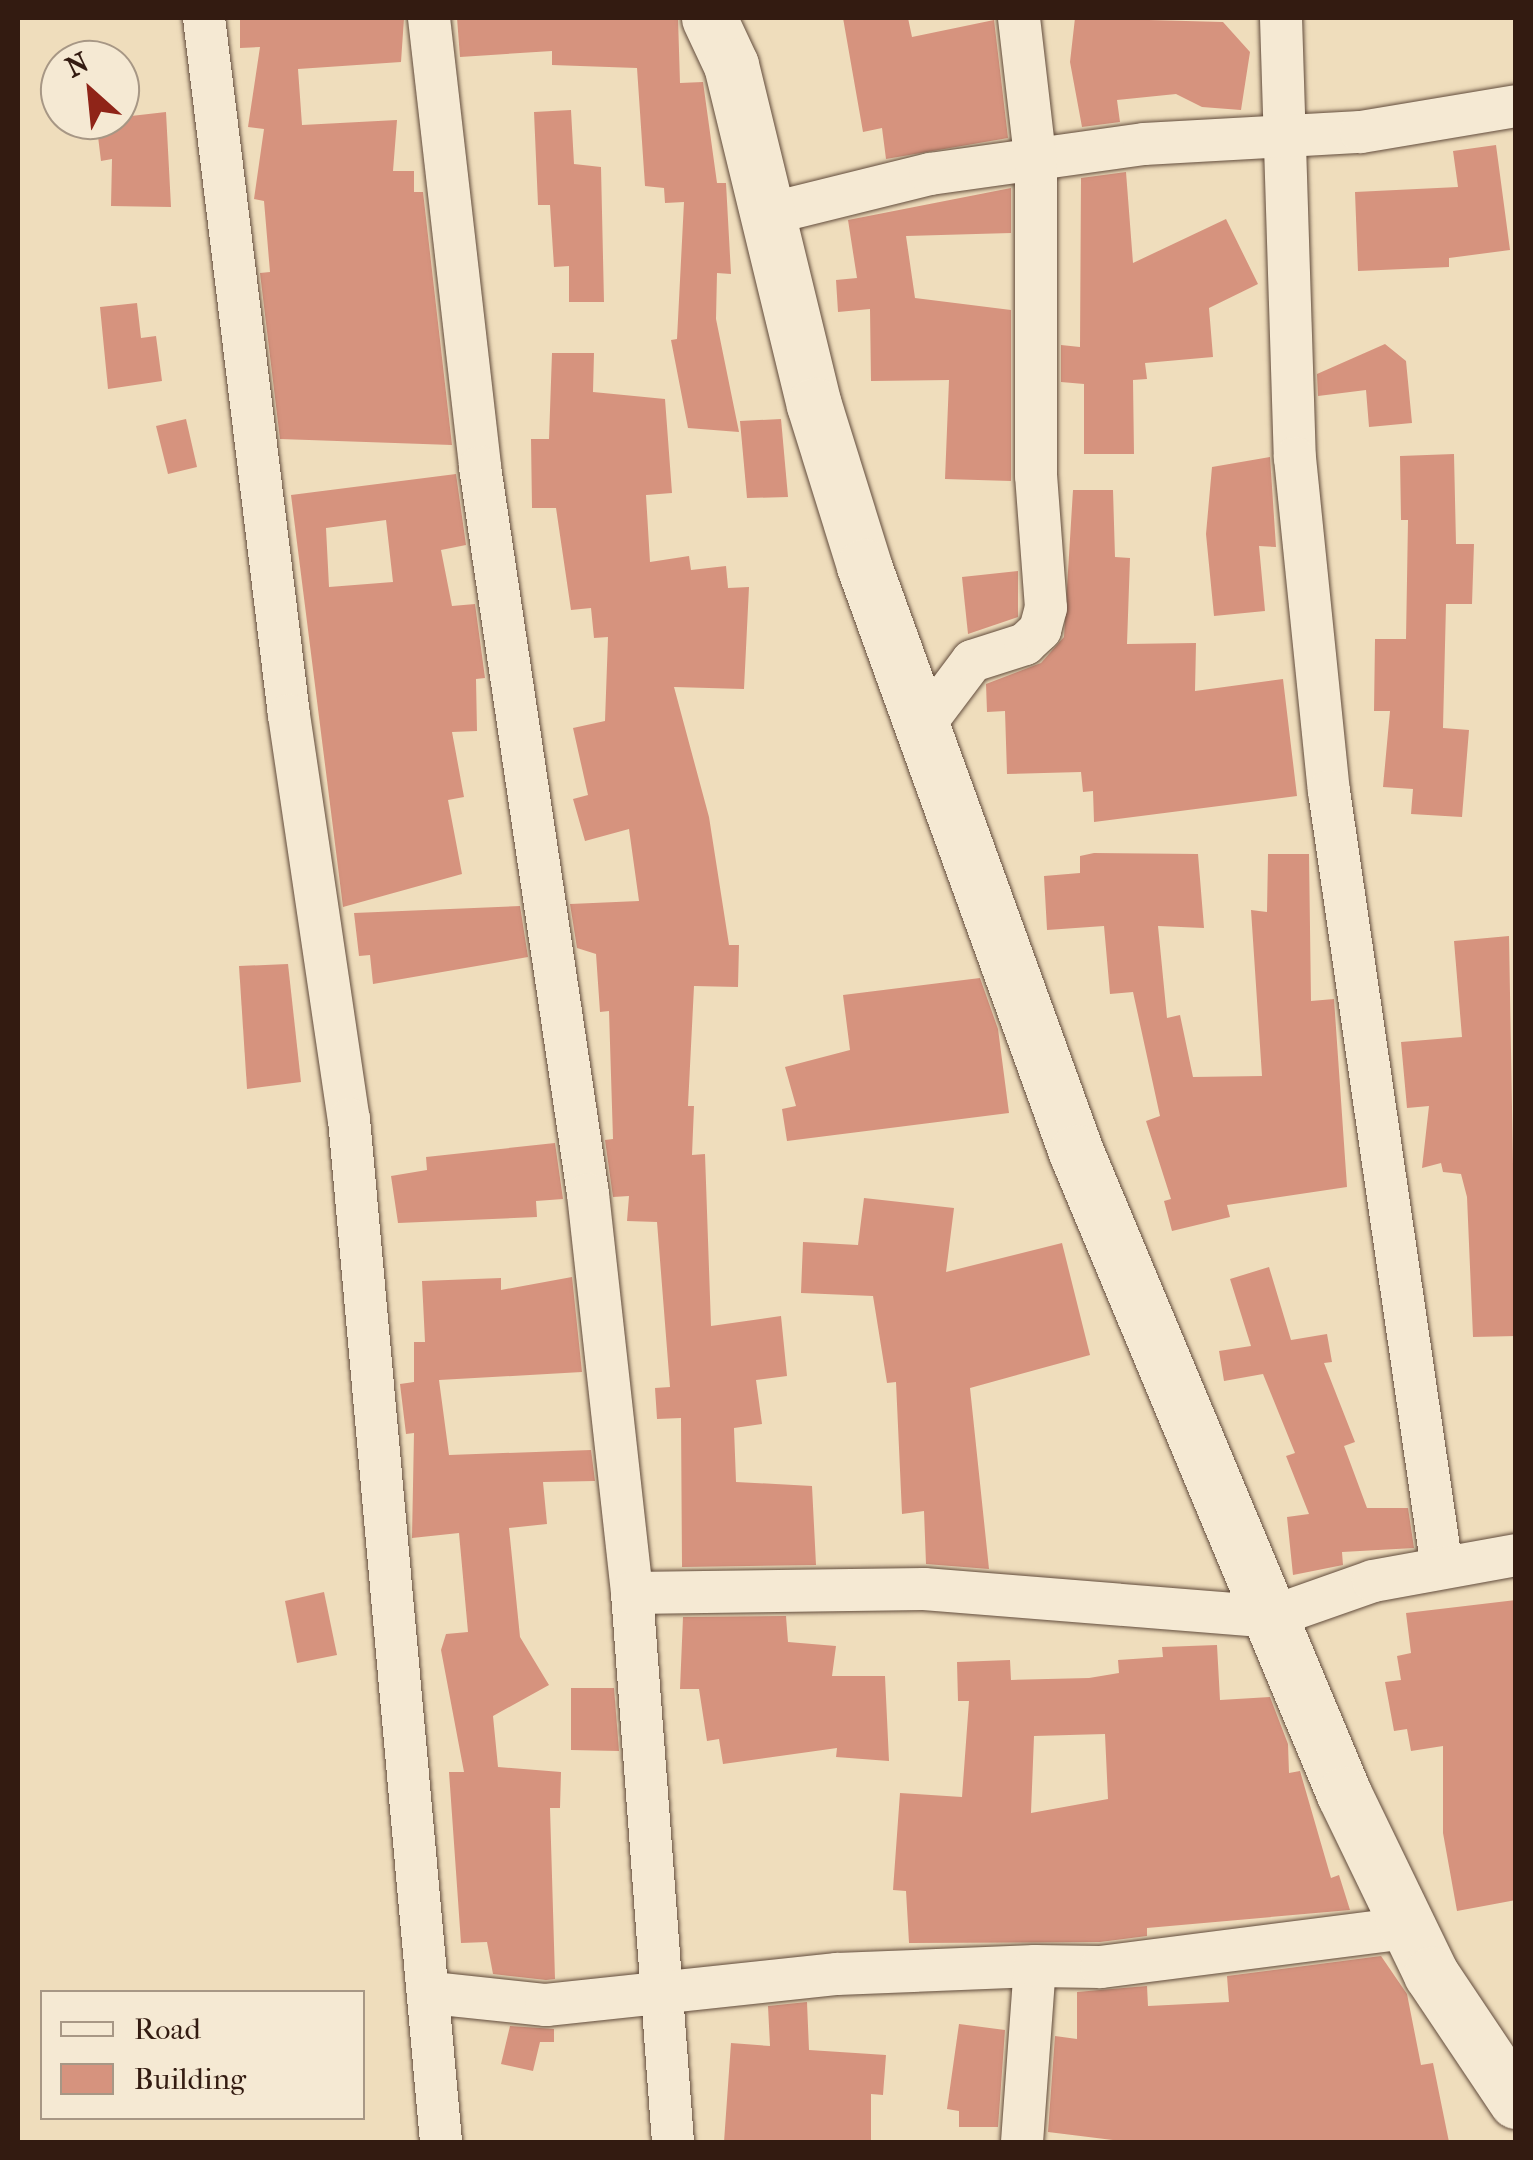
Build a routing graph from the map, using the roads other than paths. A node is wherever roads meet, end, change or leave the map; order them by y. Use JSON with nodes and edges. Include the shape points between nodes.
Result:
{"nodes":[{"id":1,"x":204,"y":18,"type":"edge"},
{"id":2,"x":429,"y":18,"type":"edge"},
{"id":3,"x":709,"y":18,"type":"edge"},
{"id":4,"x":1019,"y":18,"type":"edge"},
{"id":5,"x":1281,"y":18,"type":"edge"},
{"id":6,"x":1516,"y":106,"type":"edge"},
{"id":7,"x":1287,"y":131,"type":"junction"},
{"id":8,"x":1036,"y":165,"type":"junction"},
{"id":9,"x":772,"y":213,"type":"junction"},
{"id":10,"x":924,"y":725,"type":"junction"},
{"id":11,"x":1516,"y":1555,"type":"edge"},
{"id":12,"x":1442,"y":1568,"type":"junction"},
{"id":13,"x":632,"y":1593,"type":"junction"},
{"id":14,"x":1272,"y":1617,"type":"junction"},
{"id":15,"x":1406,"y":1928,"type":"junction"},
{"id":16,"x":1035,"y":1966,"type":"junction"},
{"id":17,"x":432,"y":1993,"type":"junction"},
{"id":18,"x":661,"y":1993,"type":"junction"},
{"id":19,"x":1516,"y":2100,"type":"edge"},
{"id":20,"x":440,"y":2142,"type":"edge"},
{"id":21,"x":673,"y":2142,"type":"edge"},
{"id":22,"x":1022,"y":2142,"type":"edge"}],
"edges":[{"from":1,"to":17,"type":"street","via":[[289,714],[349,1119]]},
{"from":2,"to":13,"type":"street","via":[[480,467],[588,1194]]},
{"from":3,"to":9,"type":"main road","via":[[731,65]]},
{"from":4,"to":8,"type":"street"},
{"from":5,"to":7,"type":"street"},
{"from":6,"to":7,"type":"street","via":[[1361,132]]},
{"from":7,"to":8,"type":"street","via":[[1144,144]]},
{"from":7,"to":12,"type":"street","via":[[1295,458],[1329,792]]},
{"from":8,"to":9,"type":"street","via":[[930,174]]},
{"from":8,"to":10,"type":"street","via":[[1036,476],[1046,608],[1040,630],[1026,644],[972,661]]},
{"from":9,"to":10,"type":"main road","via":[[814,405]]},
{"from":10,"to":14,"type":"main road","via":[[1076,1152]]},
{"from":11,"to":12,"type":"street"},
{"from":12,"to":14,"type":"street"},
{"from":13,"to":14,"type":"street","via":[[924,1590]]},
{"from":13,"to":18,"type":"street"},
{"from":14,"to":15,"type":"main road"},
{"from":15,"to":16,"type":"street","via":[[1146,1962]]},
{"from":15,"to":19,"type":"main road"},
{"from":16,"to":18,"type":"street"},
{"from":16,"to":22,"type":"street"},
{"from":17,"to":18,"type":"street","via":[[546,2005]]},
{"from":17,"to":20,"type":"street"},
{"from":18,"to":21,"type":"street"}]}
